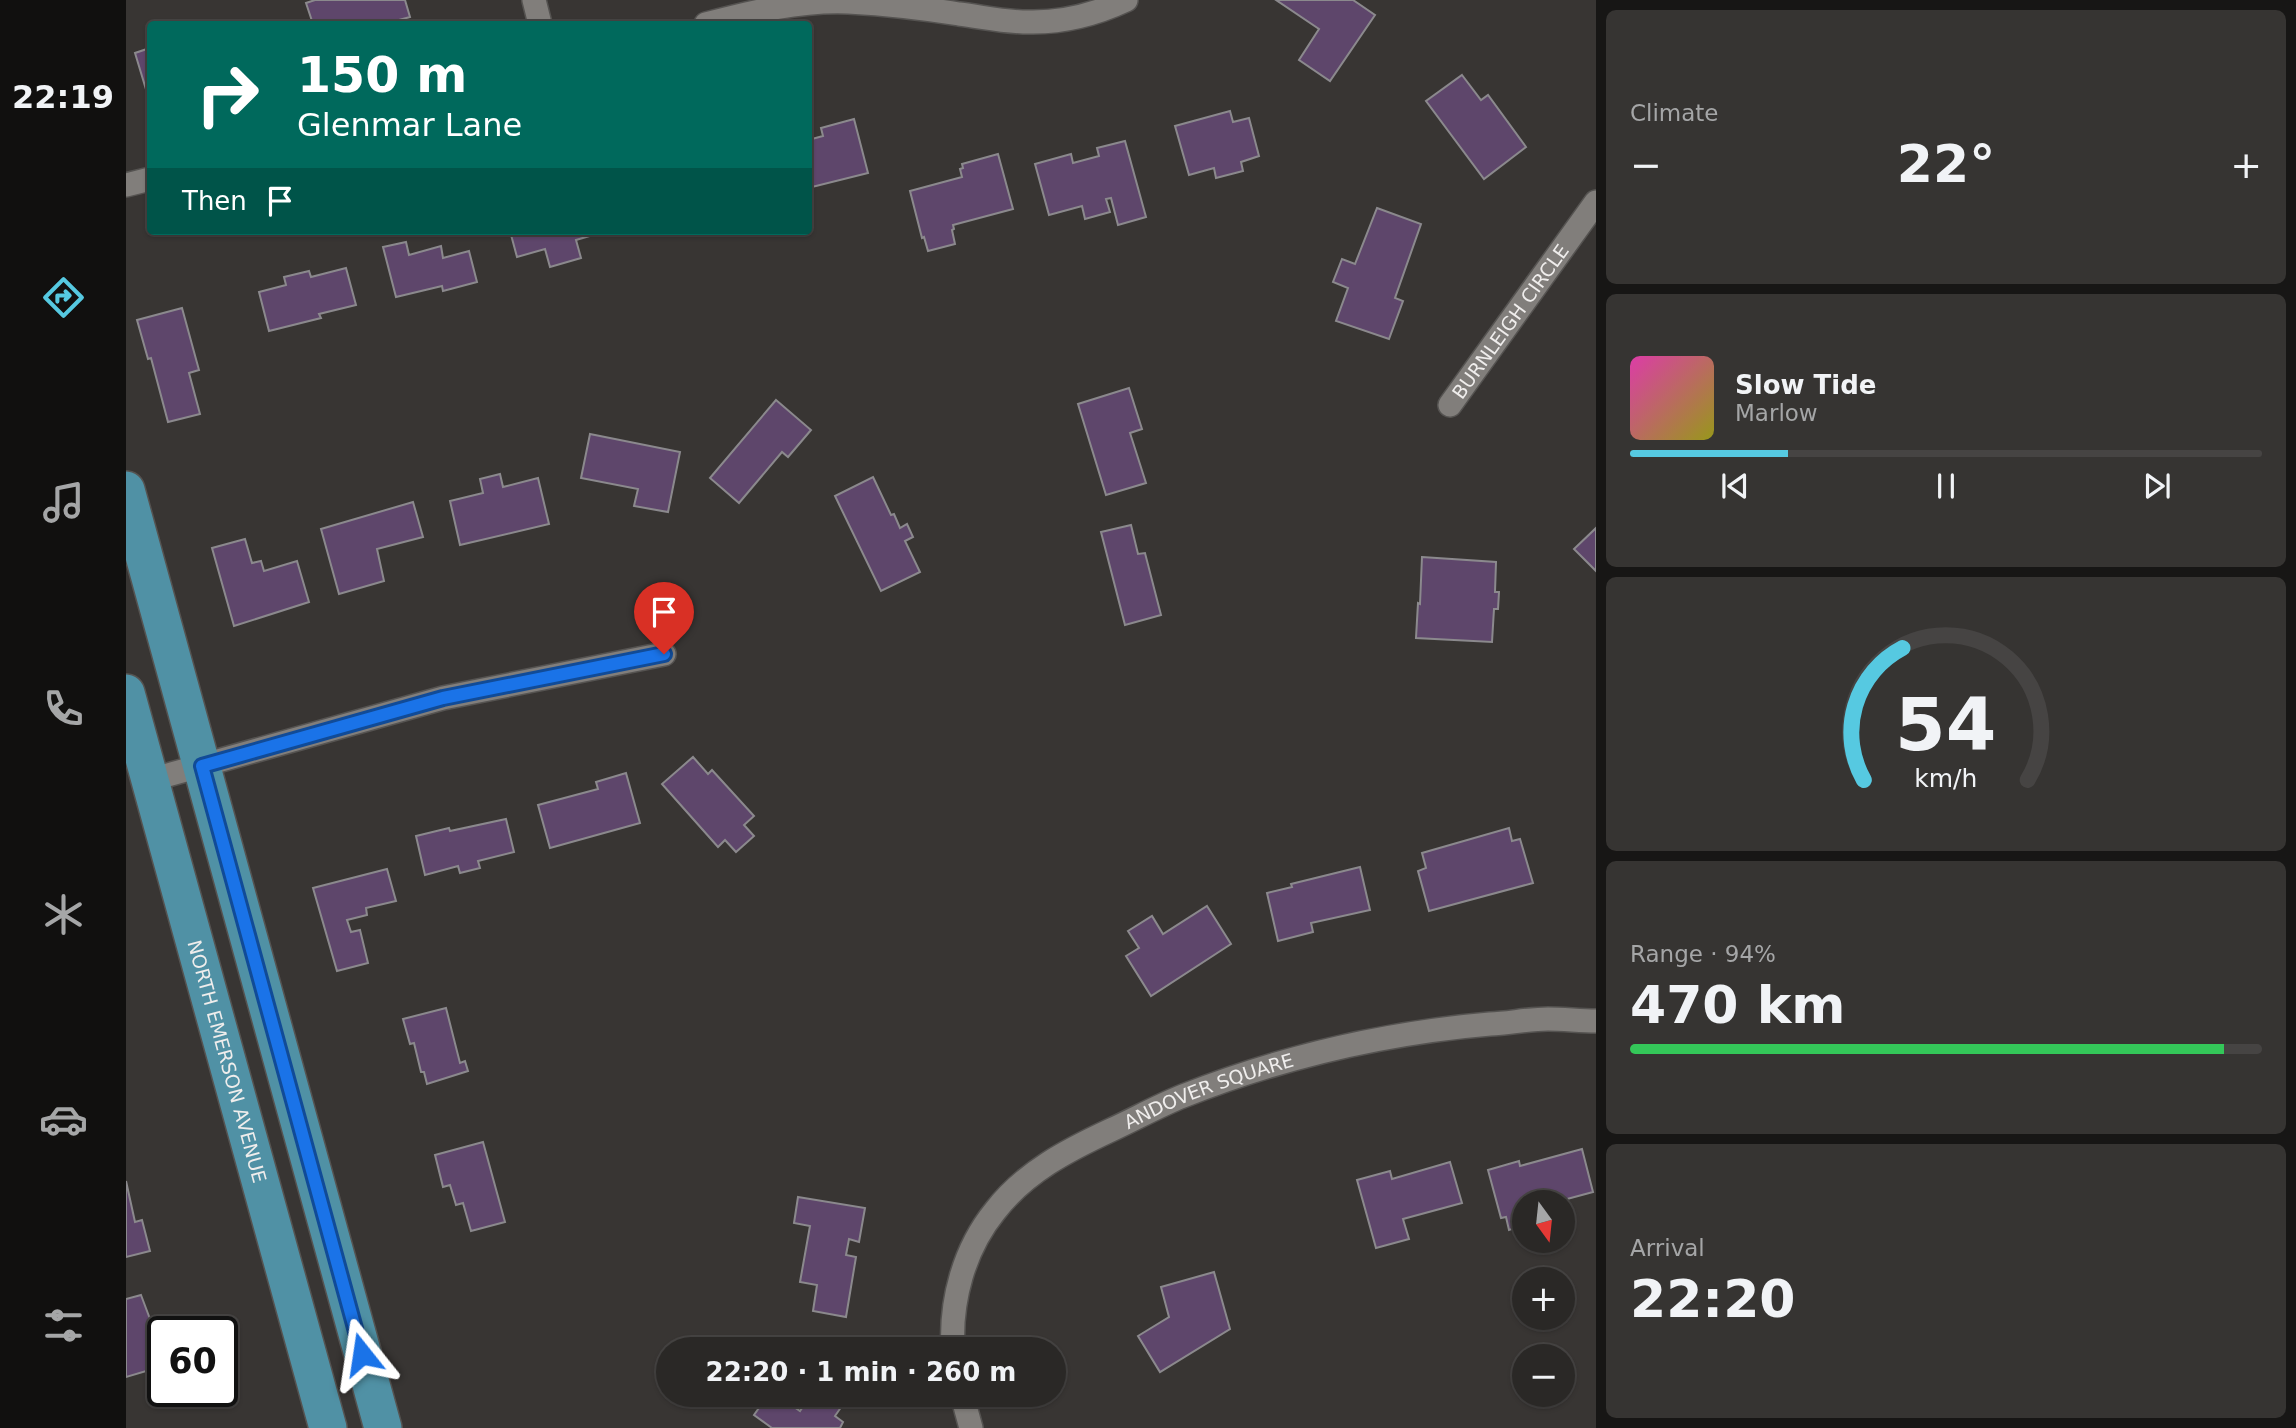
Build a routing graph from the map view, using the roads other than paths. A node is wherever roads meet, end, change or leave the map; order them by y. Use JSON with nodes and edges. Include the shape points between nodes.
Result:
{"nodes":[{"id":1,"x":534,"y":0,"type":"edge"},
{"id":2,"x":1126,"y":0,"type":"edge"},
{"id":3,"x":539,"y":21,"type":"edge"},
{"id":4,"x":718,"y":21,"type":"edge"},
{"id":5,"x":147,"y":180,"type":"edge"},
{"id":6,"x":126,"y":186,"type":"edge"},
{"id":7,"x":1596,"y":202,"type":"edge"},
{"id":8,"x":1450,"y":405,"type":"dead end"},
{"id":9,"x":126,"y":490,"type":"edge"},
{"id":10,"x":664,"y":654,"type":"dead end"},
{"id":11,"x":126,"y":693,"type":"edge"},
{"id":12,"x":202,"y":766,"type":"junction"},
{"id":13,"x":150,"y":780,"type":"junction"},
{"id":14,"x":1596,"y":1021,"type":"edge"},
{"id":15,"x":954,"y":1337,"type":"edge"},
{"id":16,"x":965,"y":1407,"type":"edge"},
{"id":17,"x":328,"y":1428,"type":"edge"},
{"id":18,"x":383,"y":1428,"type":"edge"},
{"id":19,"x":971,"y":1428,"type":"edge"}],
"edges":[{"from":1,"to":3,"type":"street"},
{"from":2,"to":4,"type":"street","via":[[1084,16],[1033,22],[843,2],[802,4]]},
{"from":5,"to":6,"type":"street"},
{"from":7,"to":8,"type":"street","name":"BURNLEIGH CIRCLE"},
{"from":9,"to":12,"type":"main road"},
{"from":10,"to":12,"type":"street","via":[[443,698]]},
{"from":11,"to":13,"type":"main road","name":"NORTH EMERSON AVENUE"},
{"from":12,"to":13,"type":"street"},
{"from":12,"to":18,"type":"main road"},
{"from":13,"to":17,"type":"main road","name":"NORTH EMERSON AVENUE"},
{"from":14,"to":15,"type":"street","name":"ANDOVER SQUARE","via":[[1528,1020],[1422,1030],[1358,1042],[1269,1065],[1182,1096],[1065,1152],[1032,1174],[981,1230],[964,1265],[955,1302]]},
{"from":16,"to":19,"type":"street"}]}
